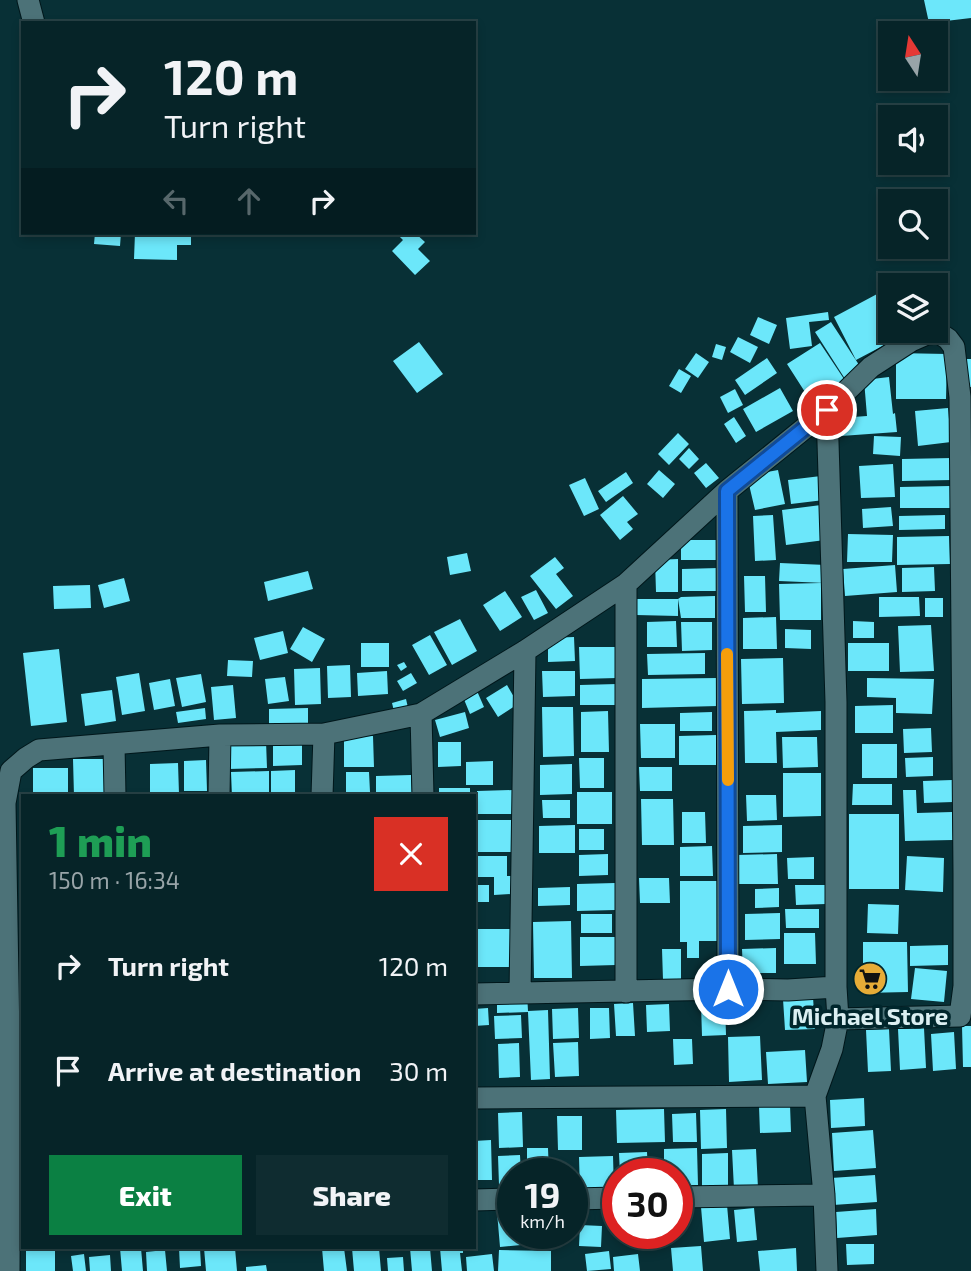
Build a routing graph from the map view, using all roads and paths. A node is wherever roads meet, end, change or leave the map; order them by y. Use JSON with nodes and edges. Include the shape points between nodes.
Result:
{"nodes":[{"id":1,"x":28,"y":0,"type":"edge"},
{"id":2,"x":33,"y":21,"type":"edge"},
{"id":3,"x":827,"y":410,"type":"junction"},
{"id":4,"x":727,"y":491,"type":"junction"},
{"id":5,"x":626,"y":584,"type":"junction"},
{"id":6,"x":525,"y":651,"type":"junction"},
{"id":7,"x":421,"y":714,"type":"junction"},
{"id":8,"x":324,"y":734,"type":"junction"},
{"id":9,"x":220,"y":735,"type":"junction"},
{"id":10,"x":114,"y":745,"type":"junction"},
{"id":11,"x":115,"y":794,"type":"edge"},
{"id":12,"x":219,"y":794,"type":"edge"},
{"id":13,"x":322,"y":794,"type":"edge"},
{"id":14,"x":423,"y":794,"type":"edge"},
{"id":15,"x":3,"y":812,"type":"edge"},
{"id":16,"x":836,"y":987,"type":"junction"},
{"id":17,"x":728,"y":989,"type":"junction"},
{"id":18,"x":626,"y":992,"type":"junction"},
{"id":19,"x":520,"y":993,"type":"junction"},
{"id":20,"x":476,"y":995,"type":"edge"},
{"id":21,"x":10,"y":999,"type":"edge"},
{"id":22,"x":838,"y":1018,"type":"junction"},
{"id":23,"x":815,"y":1096,"type":"junction"},
{"id":24,"x":476,"y":1098,"type":"edge"},
{"id":25,"x":11,"y":1100,"type":"edge"},
{"id":26,"x":824,"y":1195,"type":"junction"},
{"id":27,"x":693,"y":1197,"type":"edge"},
{"id":28,"x":497,"y":1199,"type":"edge"},
{"id":29,"x":476,"y":1200,"type":"edge"},
{"id":30,"x":16,"y":1206,"type":"edge"},
{"id":31,"x":9,"y":1271,"type":"edge"},
{"id":32,"x":827,"y":1271,"type":"edge"}],
"edges":[{"from":1,"to":2,"type":"street"},
{"from":3,"to":4,"type":"street"},
{"from":3,"to":16,"type":"street","via":[[836,702]]},
{"from":3,"to":22,"type":"street","via":[[872,367],[911,341],[939,333],[954,347],[960,397],[964,986],[960,1016]]},
{"from":4,"to":5,"type":"street"},
{"from":4,"to":17,"type":"street"},
{"from":5,"to":6,"type":"street"},
{"from":5,"to":18,"type":"street"},
{"from":6,"to":7,"type":"street"},
{"from":6,"to":19,"type":"street"},
{"from":7,"to":8,"type":"street"},
{"from":7,"to":14,"type":"street"},
{"from":8,"to":9,"type":"street"},
{"from":8,"to":13,"type":"street"},
{"from":9,"to":10,"type":"street"},
{"from":9,"to":12,"type":"street"},
{"from":10,"to":11,"type":"street"},
{"from":10,"to":15,"type":"street","via":[[39,750],[11,771]]},
{"from":15,"to":21,"type":"street"},
{"from":16,"to":17,"type":"street"},
{"from":16,"to":22,"type":"street"},
{"from":17,"to":18,"type":"street"},
{"from":18,"to":19,"type":"street"},
{"from":19,"to":20,"type":"street"},
{"from":21,"to":25,"type":"street"},
{"from":22,"to":23,"type":"street"},
{"from":23,"to":24,"type":"street"},
{"from":23,"to":26,"type":"street"},
{"from":25,"to":30,"type":"street"},
{"from":26,"to":27,"type":"street"},
{"from":26,"to":32,"type":"street"},
{"from":28,"to":29,"type":"street"},
{"from":30,"to":31,"type":"street"}]}
